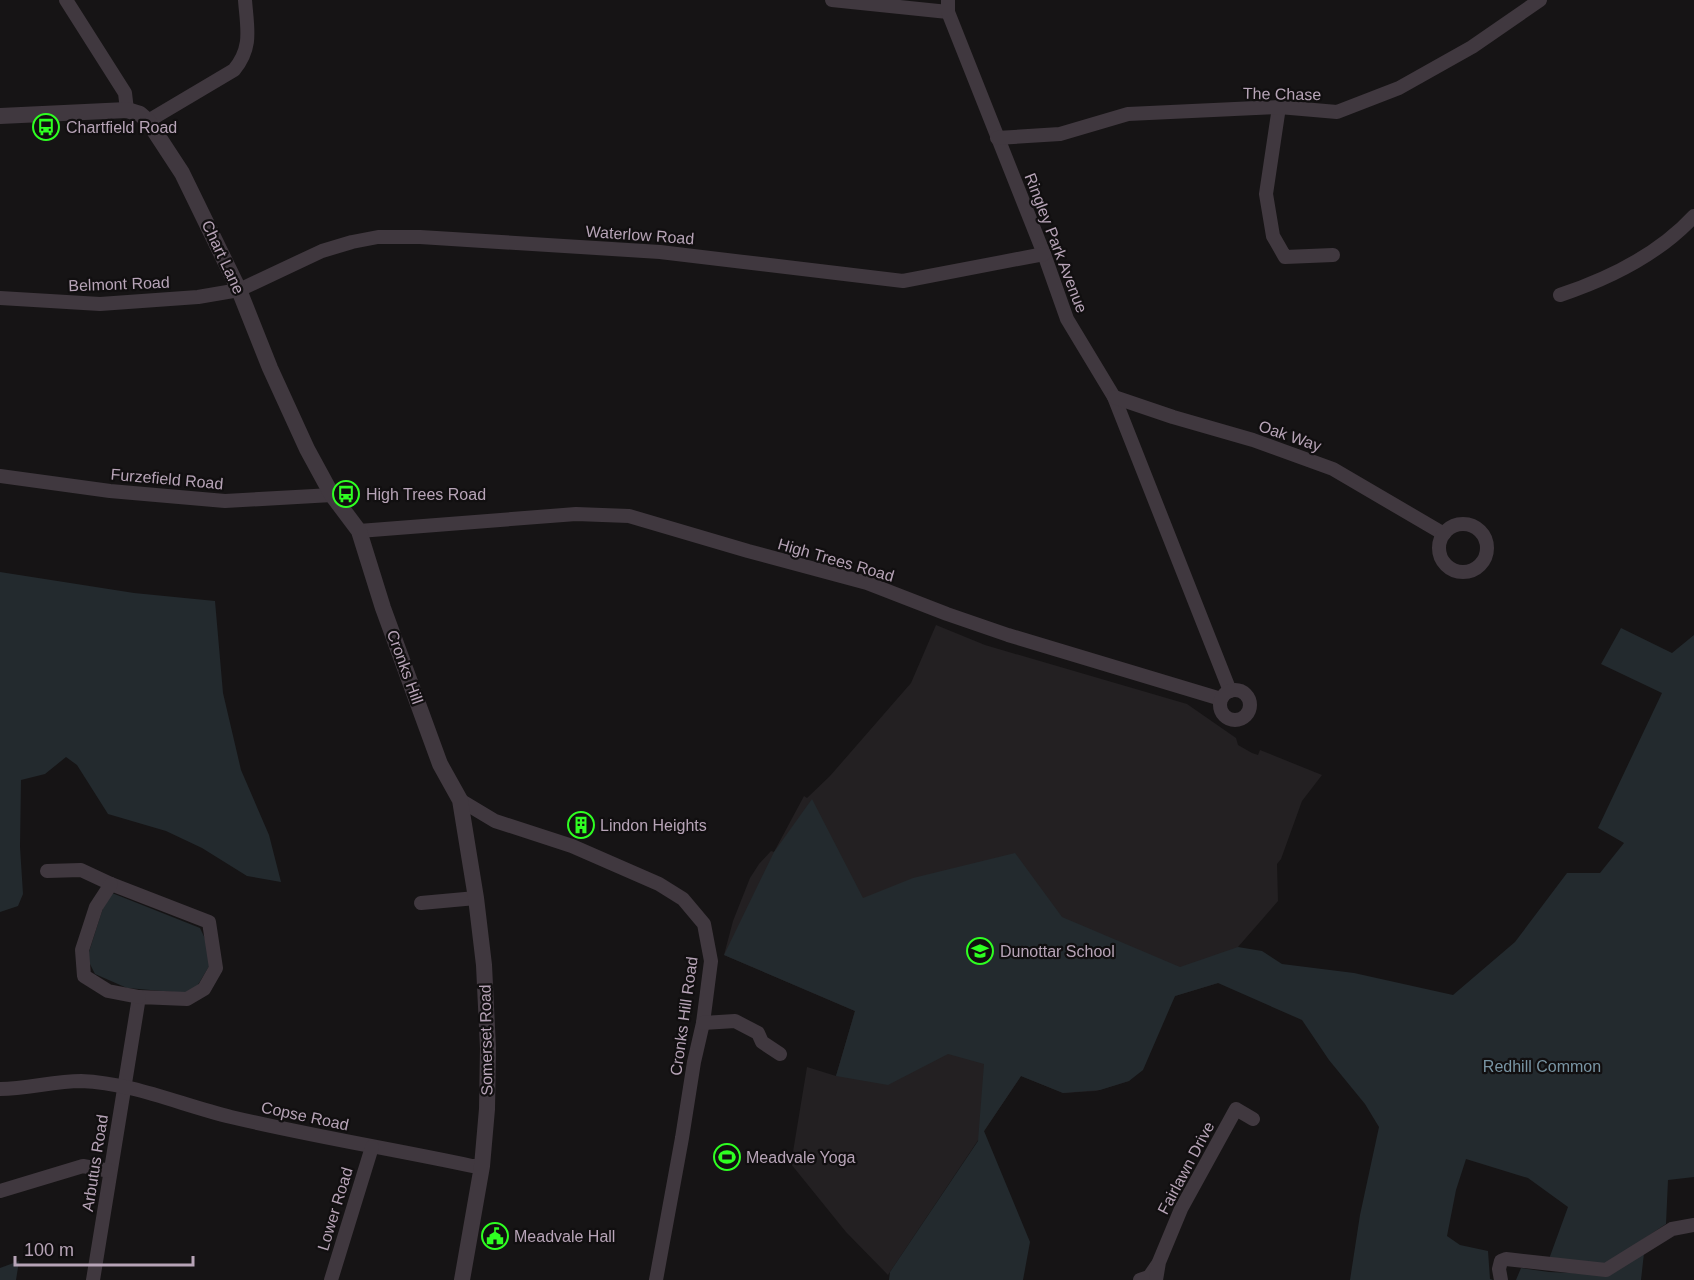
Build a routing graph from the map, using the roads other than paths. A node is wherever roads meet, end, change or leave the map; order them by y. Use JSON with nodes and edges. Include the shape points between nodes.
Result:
{"nodes":[{"id":1,"x":66,"y":0,"type":"edge"},
{"id":2,"x":245,"y":0,"type":"edge"},
{"id":3,"x":832,"y":0,"type":"edge"},
{"id":4,"x":1540,"y":0,"type":"edge"},
{"id":5,"x":948,"y":6,"type":"edge"},
{"id":6,"x":1279,"y":107,"type":"junction"},
{"id":7,"x":127,"y":110,"type":"junction"},
{"id":8,"x":0,"y":116,"type":"edge"},
{"id":9,"x":148,"y":121,"type":"junction"},
{"id":10,"x":997,"y":138,"type":"junction"},
{"id":11,"x":1693,"y":219,"type":"edge"},
{"id":12,"x":1044,"y":254,"type":"junction"},
{"id":13,"x":1334,"y":255,"type":"dead end"},
{"id":14,"x":239,"y":290,"type":"junction"},
{"id":15,"x":1560,"y":295,"type":"dead end"},
{"id":16,"x":0,"y":298,"type":"edge"},
{"id":17,"x":1114,"y":396,"type":"junction"},
{"id":18,"x":0,"y":476,"type":"edge"},
{"id":19,"x":332,"y":495,"type":"junction"},
{"id":20,"x":359,"y":531,"type":"junction"},
{"id":21,"x":1444,"y":534,"type":"dead end"},
{"id":22,"x":1225,"y":695,"type":"joint"},
{"id":23,"x":460,"y":800,"type":"junction"},
{"id":24,"x":47,"y":871,"type":"dead end"},
{"id":25,"x":111,"y":884,"type":"junction"},
{"id":26,"x":476,"y":898,"type":"junction"},
{"id":27,"x":421,"y":903,"type":"dead end"},
{"id":28,"x":139,"y":997,"type":"junction"},
{"id":29,"x":703,"y":1023,"type":"junction"},
{"id":30,"x":780,"y":1054,"type":"dead end"},
{"id":31,"x":124,"y":1087,"type":"junction"},
{"id":32,"x":0,"y":1089,"type":"edge"},
{"id":33,"x":1254,"y":1119,"type":"dead end"},
{"id":34,"x":372,"y":1147,"type":"junction"},
{"id":35,"x":482,"y":1166,"type":"junction"},
{"id":36,"x":110,"y":1171,"type":"junction"},
{"id":37,"x":0,"y":1191,"type":"edge"},
{"id":38,"x":1694,"y":1225,"type":"edge"},
{"id":39,"x":1160,"y":1262,"type":"junction"},
{"id":40,"x":93,"y":1280,"type":"edge"},
{"id":41,"x":331,"y":1280,"type":"edge"},
{"id":42,"x":462,"y":1280,"type":"edge"},
{"id":43,"x":656,"y":1280,"type":"edge"},
{"id":44,"x":1140,"y":1280,"type":"edge"},
{"id":45,"x":1156,"y":1280,"type":"edge"},
{"id":46,"x":1501,"y":1280,"type":"edge"}],
"edges":[{"from":1,"to":7,"type":"street","via":[[125,93]]},
{"from":2,"to":9,"type":"street","via":[[248,48],[234,70]]},
{"from":3,"to":5,"type":"street"},
{"from":4,"to":6,"type":"street","name":"The Chase","via":[[1472,47],[1399,88],[1337,112]]},
{"from":5,"to":10,"type":"street","name":"Ringley Park Avenue"},
{"from":6,"to":10,"type":"street","name":"The Chase","via":[[1128,114],[1060,134]]},
{"from":6,"to":13,"type":"street","via":[[1266,194],[1273,236],[1285,257]]},
{"from":7,"to":8,"type":"street"},
{"from":7,"to":9,"type":"street","name":"Chart Lane"},
{"from":9,"to":14,"type":"street","name":"Chart Lane","via":[[182,173]]},
{"from":10,"to":12,"type":"street","name":"Ringley Park Avenue"},
{"from":11,"to":15,"type":"street","via":[[1626,266]]},
{"from":12,"to":14,"type":"street","name":"Waterlow Road","via":[[903,281],[660,252],[378,237],[322,251]]},
{"from":12,"to":17,"type":"street","name":"Ringley Park Avenue","via":[[1066,319]]},
{"from":14,"to":16,"type":"street","name":"Belmont Road","via":[[100,304]]},
{"from":14,"to":19,"type":"street","name":"Chart Lane","via":[[270,368]]},
{"from":17,"to":21,"type":"street","name":"Oak Way","via":[[1333,469]]},
{"from":17,"to":22,"type":"street","name":"Ringley Park Avenue"},
{"from":18,"to":19,"type":"street","name":"Furzefield Road","via":[[225,501]]},
{"from":19,"to":20,"type":"street","name":"Chart Lane"},
{"from":20,"to":22,"type":"street","name":"High Trees Road","via":[[576,514],[629,516],[867,584],[1008,635]]},
{"from":20,"to":23,"type":"street","name":"Cronks Hill","via":[[440,764]]},
{"from":23,"to":26,"type":"street","name":"Somerset Road"},
{"from":23,"to":29,"type":"street","name":"Cronks Hill Road","via":[[495,821],[572,846],[659,884],[683,899],[704,924],[711,961]]},
{"from":24,"to":25,"type":"street","via":[[81,870]]},
{"from":25,"to":28,"type":"street","via":[[96,907],[82,950],[84,976],[108,991]]},
{"from":25,"to":28,"type":"street","via":[[210,922],[216,968],[204,989],[187,999]]},
{"from":26,"to":27,"type":"street"},
{"from":26,"to":35,"type":"street","name":"Somerset Road","via":[[488,1048]]},
{"from":28,"to":31,"type":"street","name":"Arbutus Road"},
{"from":29,"to":30,"type":"street","via":[[735,1021],[758,1033],[762,1042]]},
{"from":29,"to":43,"type":"street","name":"Cronks Hill Road"},
{"from":31,"to":32,"type":"street","name":"Copse Road","via":[[80,1081]]},
{"from":31,"to":34,"type":"street","name":"Copse Road","via":[[229,1117]]},
{"from":31,"to":36,"type":"street","name":"Arbutus Road"},
{"from":33,"to":39,"type":"street","name":"Fairlawn Drive","via":[[1231,1106]]},
{"from":34,"to":35,"type":"street","name":"Copse Road"},
{"from":34,"to":41,"type":"street","name":"Lower Road"},
{"from":35,"to":42,"type":"street","name":"Somerset Road"},
{"from":36,"to":37,"type":"street","via":[[83,1166]]},
{"from":36,"to":40,"type":"street","name":"Arbutus Road"},
{"from":38,"to":46,"type":"street","via":[[1672,1229],[1606,1270],[1506,1259],[1499,1269]]},
{"from":39,"to":44,"type":"street","name":"Fairlawn Drive","via":[[1149,1277]]},
{"from":39,"to":45,"type":"street","name":"Fairlawn Drive"}]}
